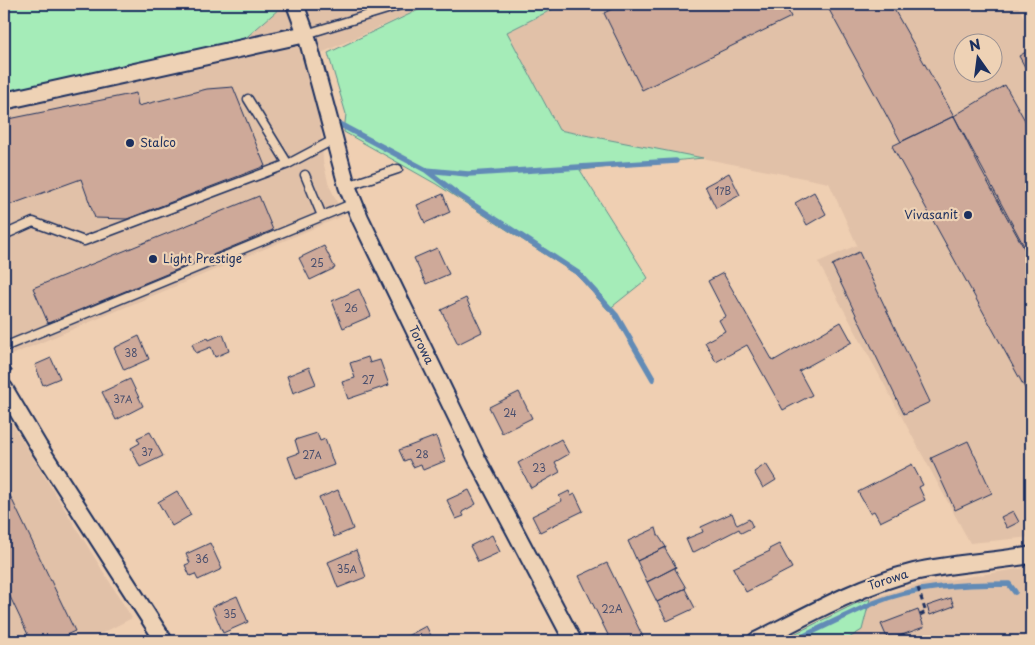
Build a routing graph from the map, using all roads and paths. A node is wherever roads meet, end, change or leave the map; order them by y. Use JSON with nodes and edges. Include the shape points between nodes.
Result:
{"nodes":[{"id":1,"x":295,"y":4,"type":"edge"},
{"id":2,"x":404,"y":4,"type":"edge"},
{"id":3,"x":306,"y":34,"type":"junction"},
{"id":4,"x":248,"y":99,"type":"dead end"},
{"id":5,"x":4,"y":101,"type":"edge"},
{"id":6,"x":334,"y":140,"type":"junction"},
{"id":7,"x":288,"y":164,"type":"junction"},
{"id":8,"x":398,"y":169,"type":"dead end"},
{"id":9,"x":305,"y":175,"type":"dead end"},
{"id":10,"x":346,"y":186,"type":"junction"},
{"id":11,"x":354,"y":203,"type":"junction"},
{"id":12,"x":322,"y":216,"type":"junction"},
{"id":13,"x":4,"y":235,"type":"edge"},
{"id":14,"x":4,"y":347,"type":"edge"},
{"id":15,"x":4,"y":388,"type":"edge"},
{"id":16,"x":1031,"y":555,"type":"edge"},
{"id":17,"x":916,"y":583,"type":"dead end"},
{"id":18,"x":920,"y":614,"type":"dead end"},
{"id":19,"x":164,"y":641,"type":"edge"},
{"id":20,"x":573,"y":641,"type":"edge"},
{"id":21,"x":756,"y":641,"type":"edge"}],
"edges":[{"from":1,"to":3,"type":"street","name":"Torowa"},
{"from":2,"to":3,"type":"lane"},
{"from":3,"to":5,"type":"street"},
{"from":3,"to":6,"type":"street","name":"Torowa"},
{"from":4,"to":7,"type":"lane"},
{"from":6,"to":7,"type":"lane"},
{"from":6,"to":10,"type":"street","name":"Torowa"},
{"from":7,"to":13,"type":"lane","via":[[84,241],[32,222]]},
{"from":8,"to":10,"type":"lane"},
{"from":9,"to":12,"type":"lane"},
{"from":10,"to":11,"type":"street","name":"Torowa"},
{"from":11,"to":12,"type":"lane"},
{"from":11,"to":20,"type":"street","name":"Torowa","via":[[477,459]]},
{"from":12,"to":14,"type":"lane"},
{"from":15,"to":19,"type":"street"},
{"from":16,"to":21,"type":"street","name":"Torowa","via":[[934,568],[883,581]]},
{"from":17,"to":18,"type":"path","via":[[927,612]]}]}
